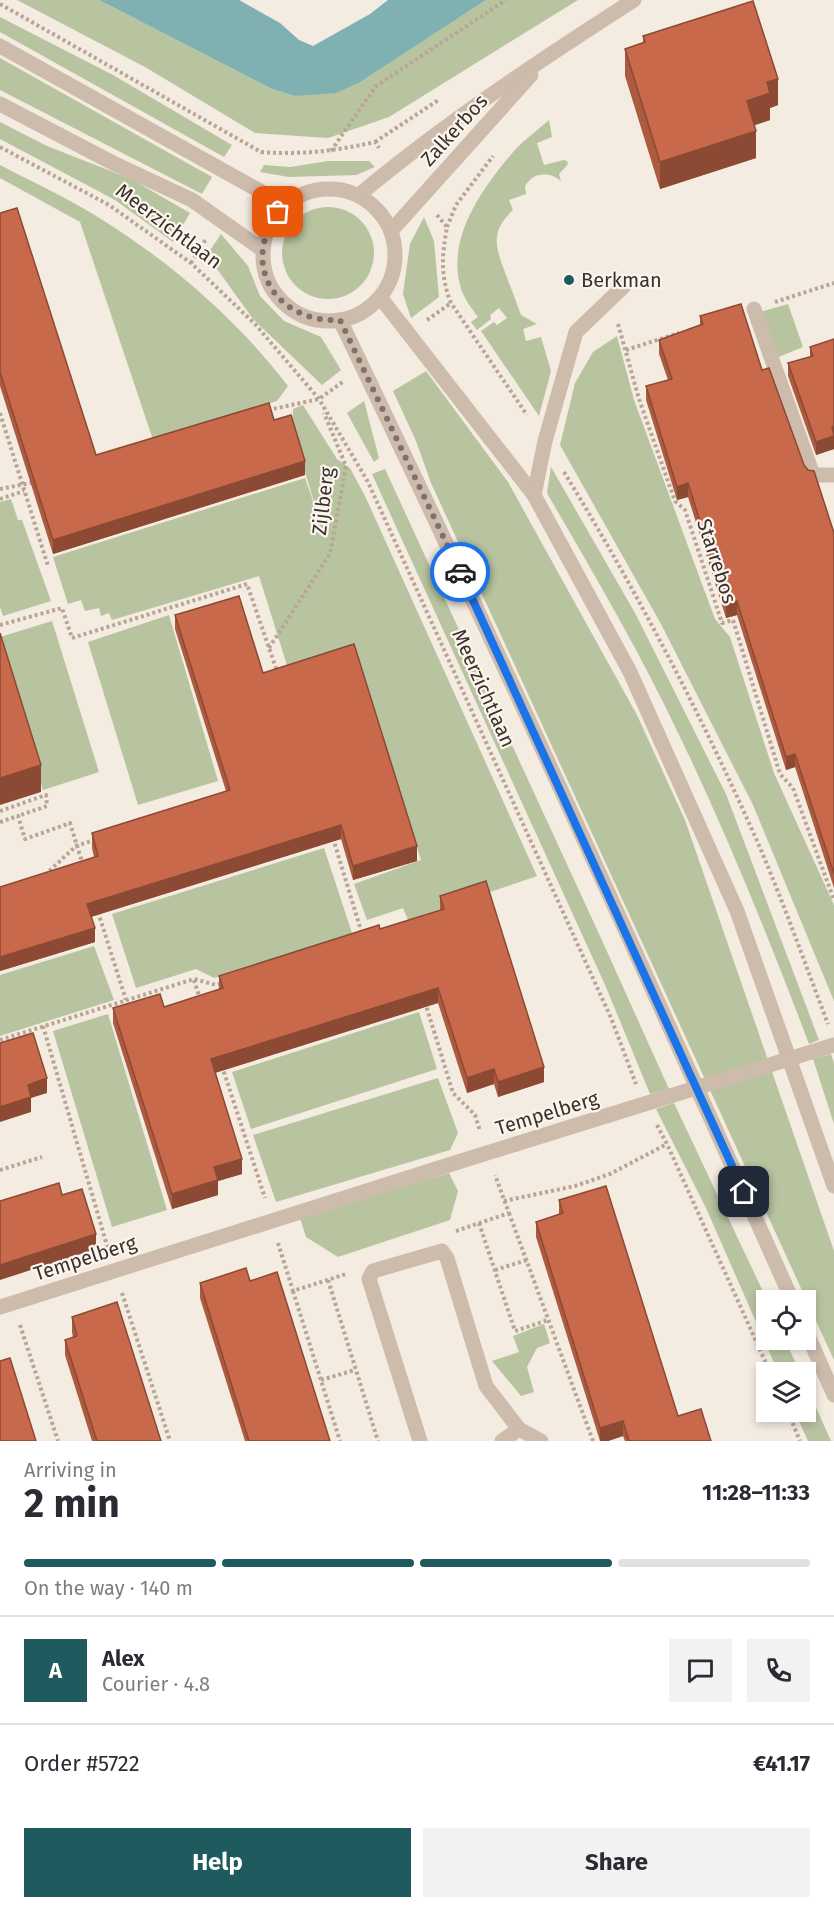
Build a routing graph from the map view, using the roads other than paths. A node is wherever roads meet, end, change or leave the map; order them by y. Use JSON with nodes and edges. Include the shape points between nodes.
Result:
{"nodes":[{"id":1,"x":634,"y":0,"type":"edge"},
{"id":2,"x":0,"y":46,"type":"edge"},
{"id":3,"x":548,"y":56,"type":"junction"},
{"id":4,"x":0,"y":104,"type":"edge"},
{"id":5,"x":359,"y":195,"type":"junction"},
{"id":6,"x":285,"y":205,"type":"junction"},
{"id":7,"x":391,"y":231,"type":"junction"},
{"id":8,"x":262,"y":250,"type":"junction"},
{"id":9,"x":624,"y":286,"type":"road end"},
{"id":10,"x":380,"y":297,"type":"junction"},
{"id":11,"x":754,"y":309,"type":"dead end"},
{"id":12,"x":340,"y":320,"type":"junction"},
{"id":13,"x":834,"y":475,"type":"edge"},
{"id":14,"x":534,"y":495,"type":"junction"},
{"id":15,"x":834,"y":1045,"type":"edge"},
{"id":16,"x":834,"y":1186,"type":"edge"},
{"id":17,"x":788,"y":1290,"type":"edge"},
{"id":18,"x":7,"y":1305,"type":"edge"},
{"id":19,"x":814,"y":1350,"type":"edge"},
{"id":20,"x":834,"y":1395,"type":"edge"},
{"id":21,"x":519,"y":1429,"type":"junction"},
{"id":22,"x":420,"y":1441,"type":"edge"},
{"id":23,"x":502,"y":1441,"type":"edge"},
{"id":24,"x":541,"y":1441,"type":"edge"}],
"edges":[{"from":1,"to":3,"type":"street","name":"Zalkerbos"},
{"from":2,"to":6,"type":"street"},
{"from":3,"to":5,"type":"street","name":"Zalkerbos","via":[[439,132]]},
{"from":3,"to":7,"type":"street","name":"Zalkerbos"},
{"from":4,"to":8,"type":"street","name":"Meerzichtlaan","via":[[192,200]]},
{"from":5,"to":6,"type":"street","via":[[325,188],[308,191]]},
{"from":5,"to":7,"type":"street","via":[[378,210]]},
{"from":6,"to":8,"type":"street","via":[[267,230]]},
{"from":7,"to":10,"type":"street","via":[[396,254],[394,270]]},
{"from":8,"to":12,"type":"street","via":[[266,276],[279,299],[301,315]]},
{"from":9,"to":14,"type":"street","via":[[576,332]]},
{"from":10,"to":12,"type":"street","via":[[358,315]]},
{"from":10,"to":14,"type":"street"},
{"from":11,"to":13,"type":"street","via":[[813,475]]},
{"from":12,"to":17,"type":"street","name":"Meerzichtlaan","via":[[680,1049]]},
{"from":14,"to":16,"type":"street","via":[[630,672],[737,911]]},
{"from":15,"to":18,"type":"street","name":"Tempelberg","bridge":true},
{"from":19,"to":20,"type":"street"},
{"from":21,"to":22,"type":"street","via":[[486,1386],[442,1251],[373,1271],[369,1279]]},
{"from":21,"to":23,"type":"street"},
{"from":21,"to":24,"type":"street"}]}
